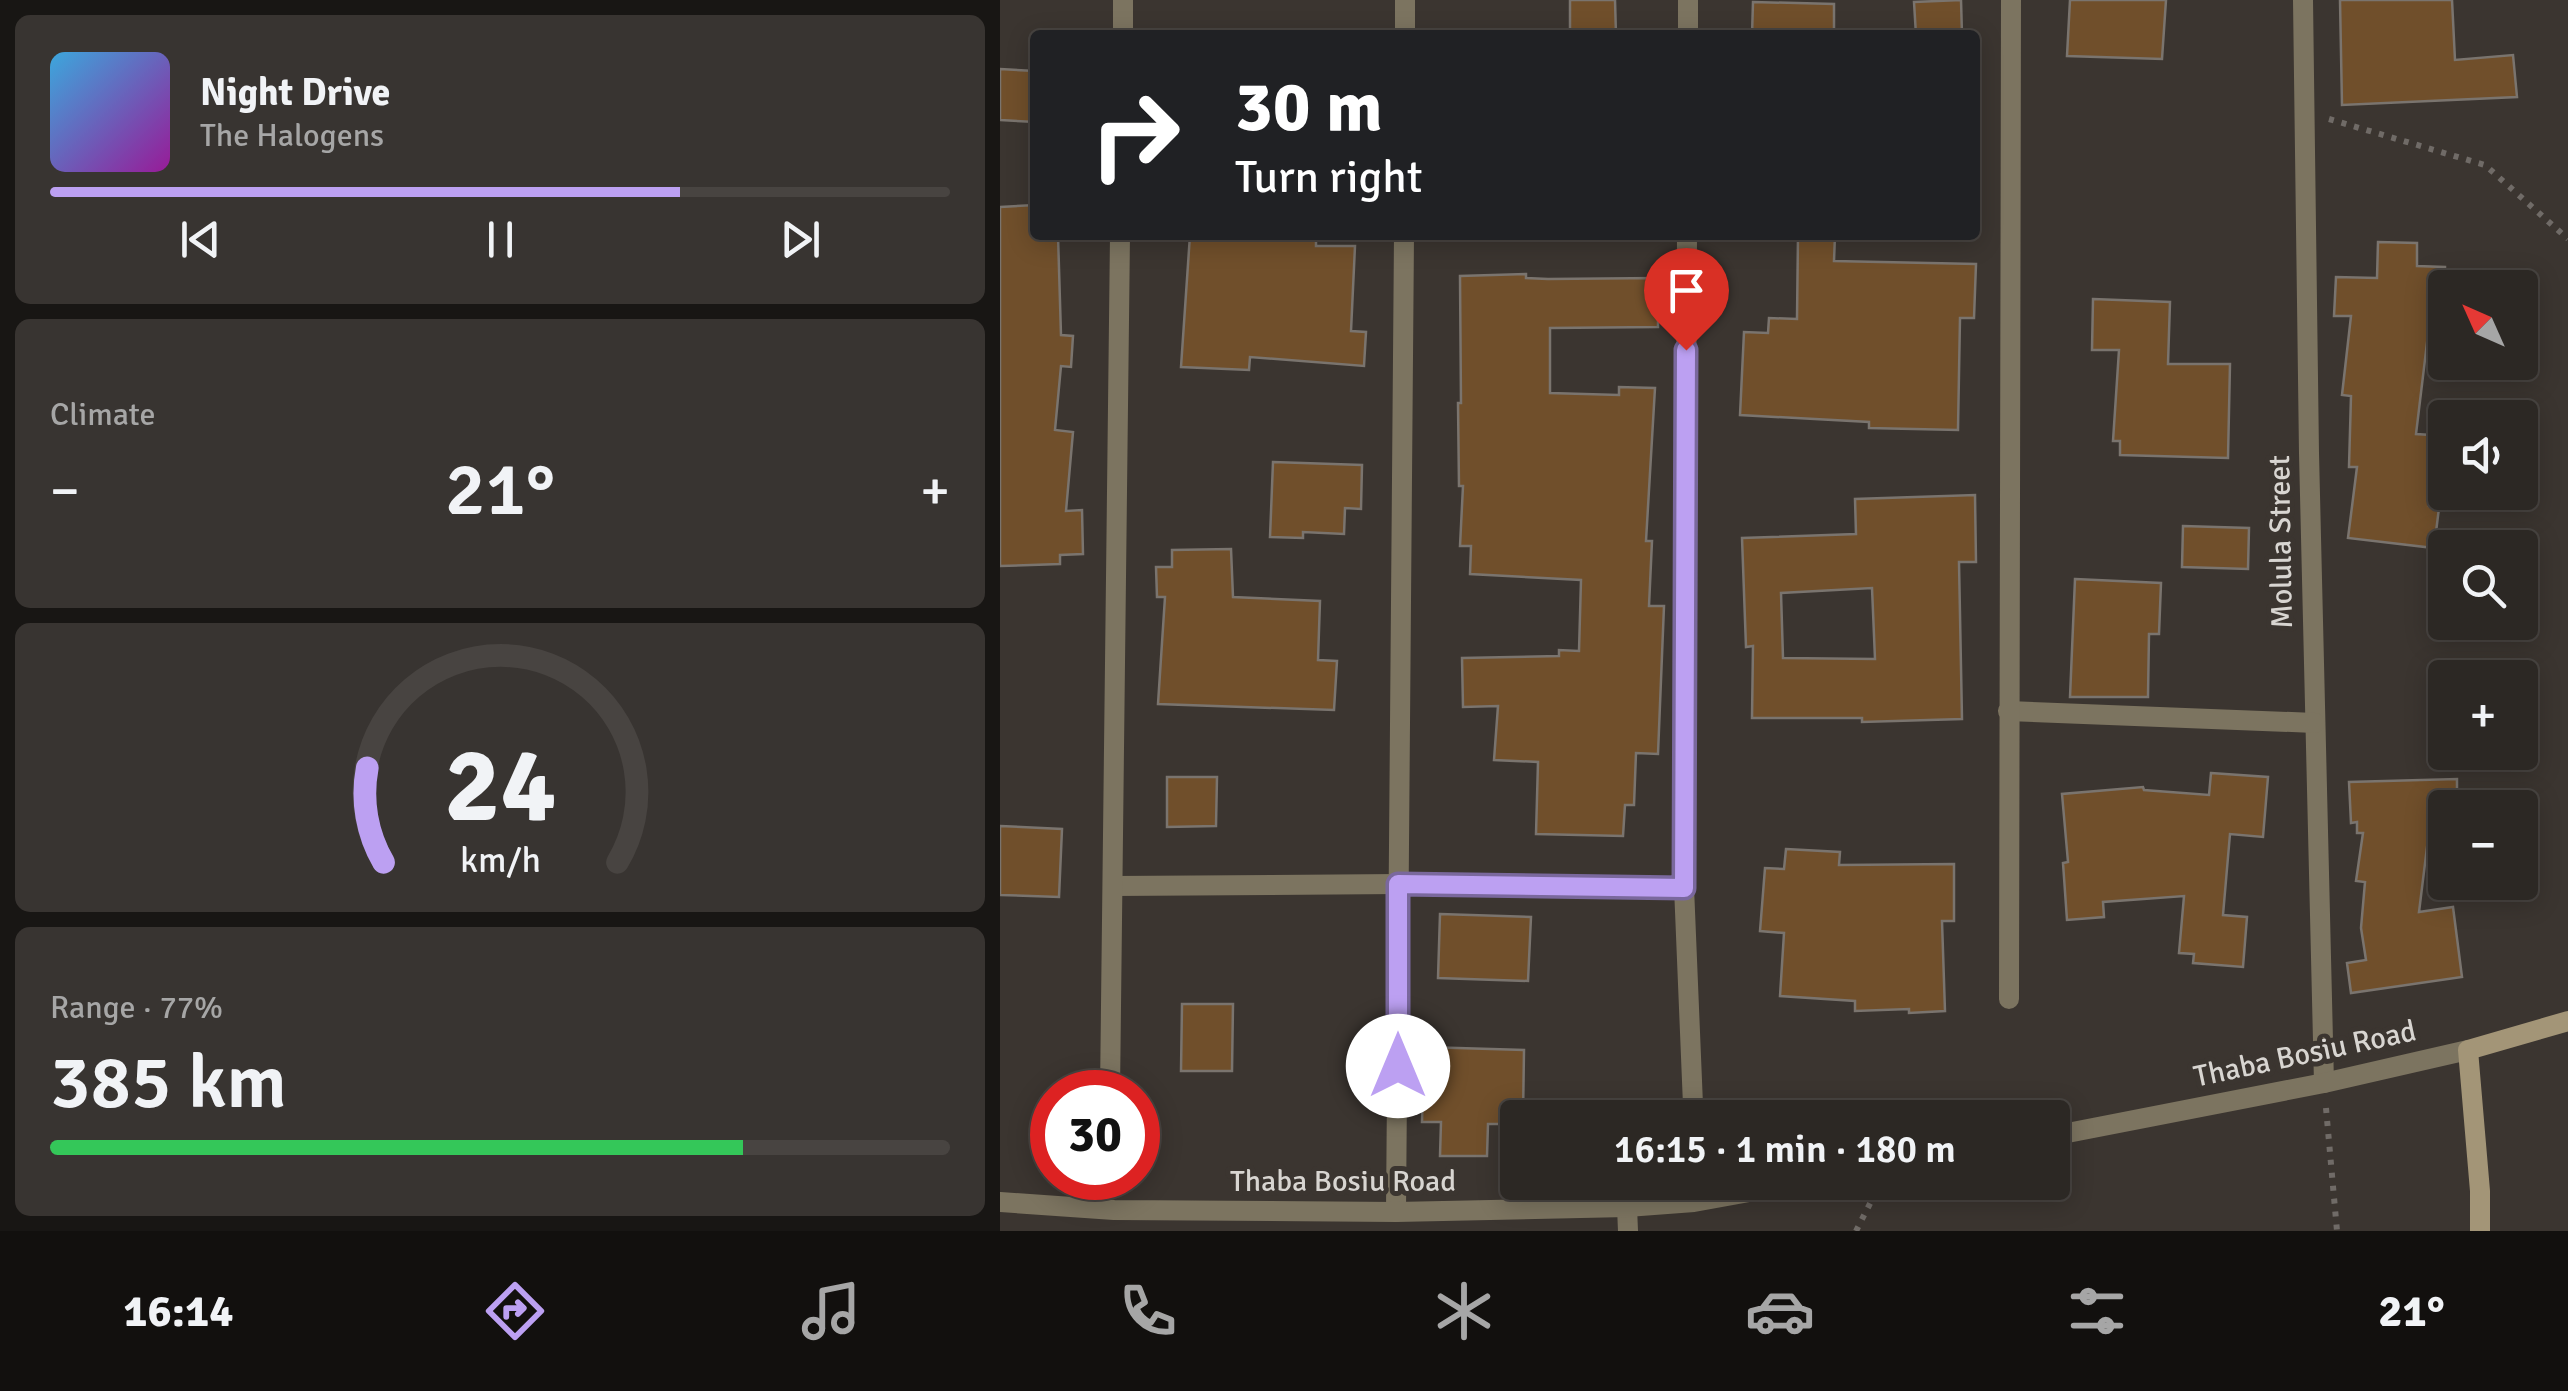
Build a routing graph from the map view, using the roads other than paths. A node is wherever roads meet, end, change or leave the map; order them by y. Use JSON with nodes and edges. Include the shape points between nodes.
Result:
{"nodes":[{"id":1,"x":1123,"y":0,"type":"edge"},
{"id":2,"x":1406,"y":0,"type":"edge"},
{"id":3,"x":1688,"y":0,"type":"edge"},
{"id":4,"x":2011,"y":0,"type":"edge"},
{"id":5,"x":2303,"y":0,"type":"edge"},
{"id":6,"x":1122,"y":30,"type":"edge"},
{"id":7,"x":1405,"y":30,"type":"edge"},
{"id":8,"x":1688,"y":30,"type":"edge"},
{"id":9,"x":1120,"y":240,"type":"edge"},
{"id":10,"x":1404,"y":240,"type":"edge"},
{"id":11,"x":1687,"y":240,"type":"edge"},
{"id":12,"x":2008,"y":711,"type":"junction"},
{"id":13,"x":2315,"y":722,"type":"junction"},
{"id":14,"x":1398,"y":884,"type":"junction"},
{"id":15,"x":1112,"y":886,"type":"junction"},
{"id":16,"x":1684,"y":888,"type":"junction"},
{"id":17,"x":2008,"y":999,"type":"dead end"},
{"id":18,"x":2568,"y":1021,"type":"edge"},
{"id":19,"x":2468,"y":1050,"type":"junction"},
{"id":20,"x":1110,"y":1070,"type":"edge"},
{"id":21,"x":2324,"y":1083,"type":"junction"},
{"id":22,"x":1693,"y":1100,"type":"edge"},
{"id":23,"x":2070,"y":1132,"type":"edge"},
{"id":24,"x":1705,"y":1200,"type":"edge"},
{"id":25,"x":1000,"y":1202,"type":"edge"},
{"id":26,"x":1627,"y":1207,"type":"junction"},
{"id":27,"x":1396,"y":1212,"type":"junction"},
{"id":28,"x":1628,"y":1231,"type":"edge"},
{"id":29,"x":2480,"y":1231,"type":"edge"}],
"edges":[{"from":1,"to":6,"type":"street"},
{"from":2,"to":7,"type":"street"},
{"from":3,"to":8,"type":"street"},
{"from":4,"to":12,"type":"street"},
{"from":5,"to":13,"type":"street","name":"Molula Street"},
{"from":9,"to":15,"type":"street"},
{"from":10,"to":14,"type":"street"},
{"from":11,"to":16,"type":"street"},
{"from":12,"to":13,"type":"street"},
{"from":12,"to":17,"type":"street"},
{"from":13,"to":21,"type":"street","name":"Molula Street"},
{"from":14,"to":15,"type":"street"},
{"from":14,"to":16,"type":"street"},
{"from":14,"to":27,"type":"street"},
{"from":15,"to":20,"type":"street"},
{"from":16,"to":22,"type":"street"},
{"from":18,"to":19,"type":"main road","name":"Thaba Bosiu Road"},
{"from":19,"to":21,"type":"street","name":"Thaba Bosiu Road"},
{"from":19,"to":29,"type":"main road"},
{"from":21,"to":23,"type":"street","name":"Thaba Bosiu Road"},
{"from":24,"to":26,"type":"street","name":"Thaba Bosiu Road"},
{"from":25,"to":27,"type":"street","name":"Thaba Bosiu Road","via":[[1114,1210]]},
{"from":26,"to":27,"type":"street","name":"Thaba Bosiu Road"},
{"from":26,"to":28,"type":"street"}]}
